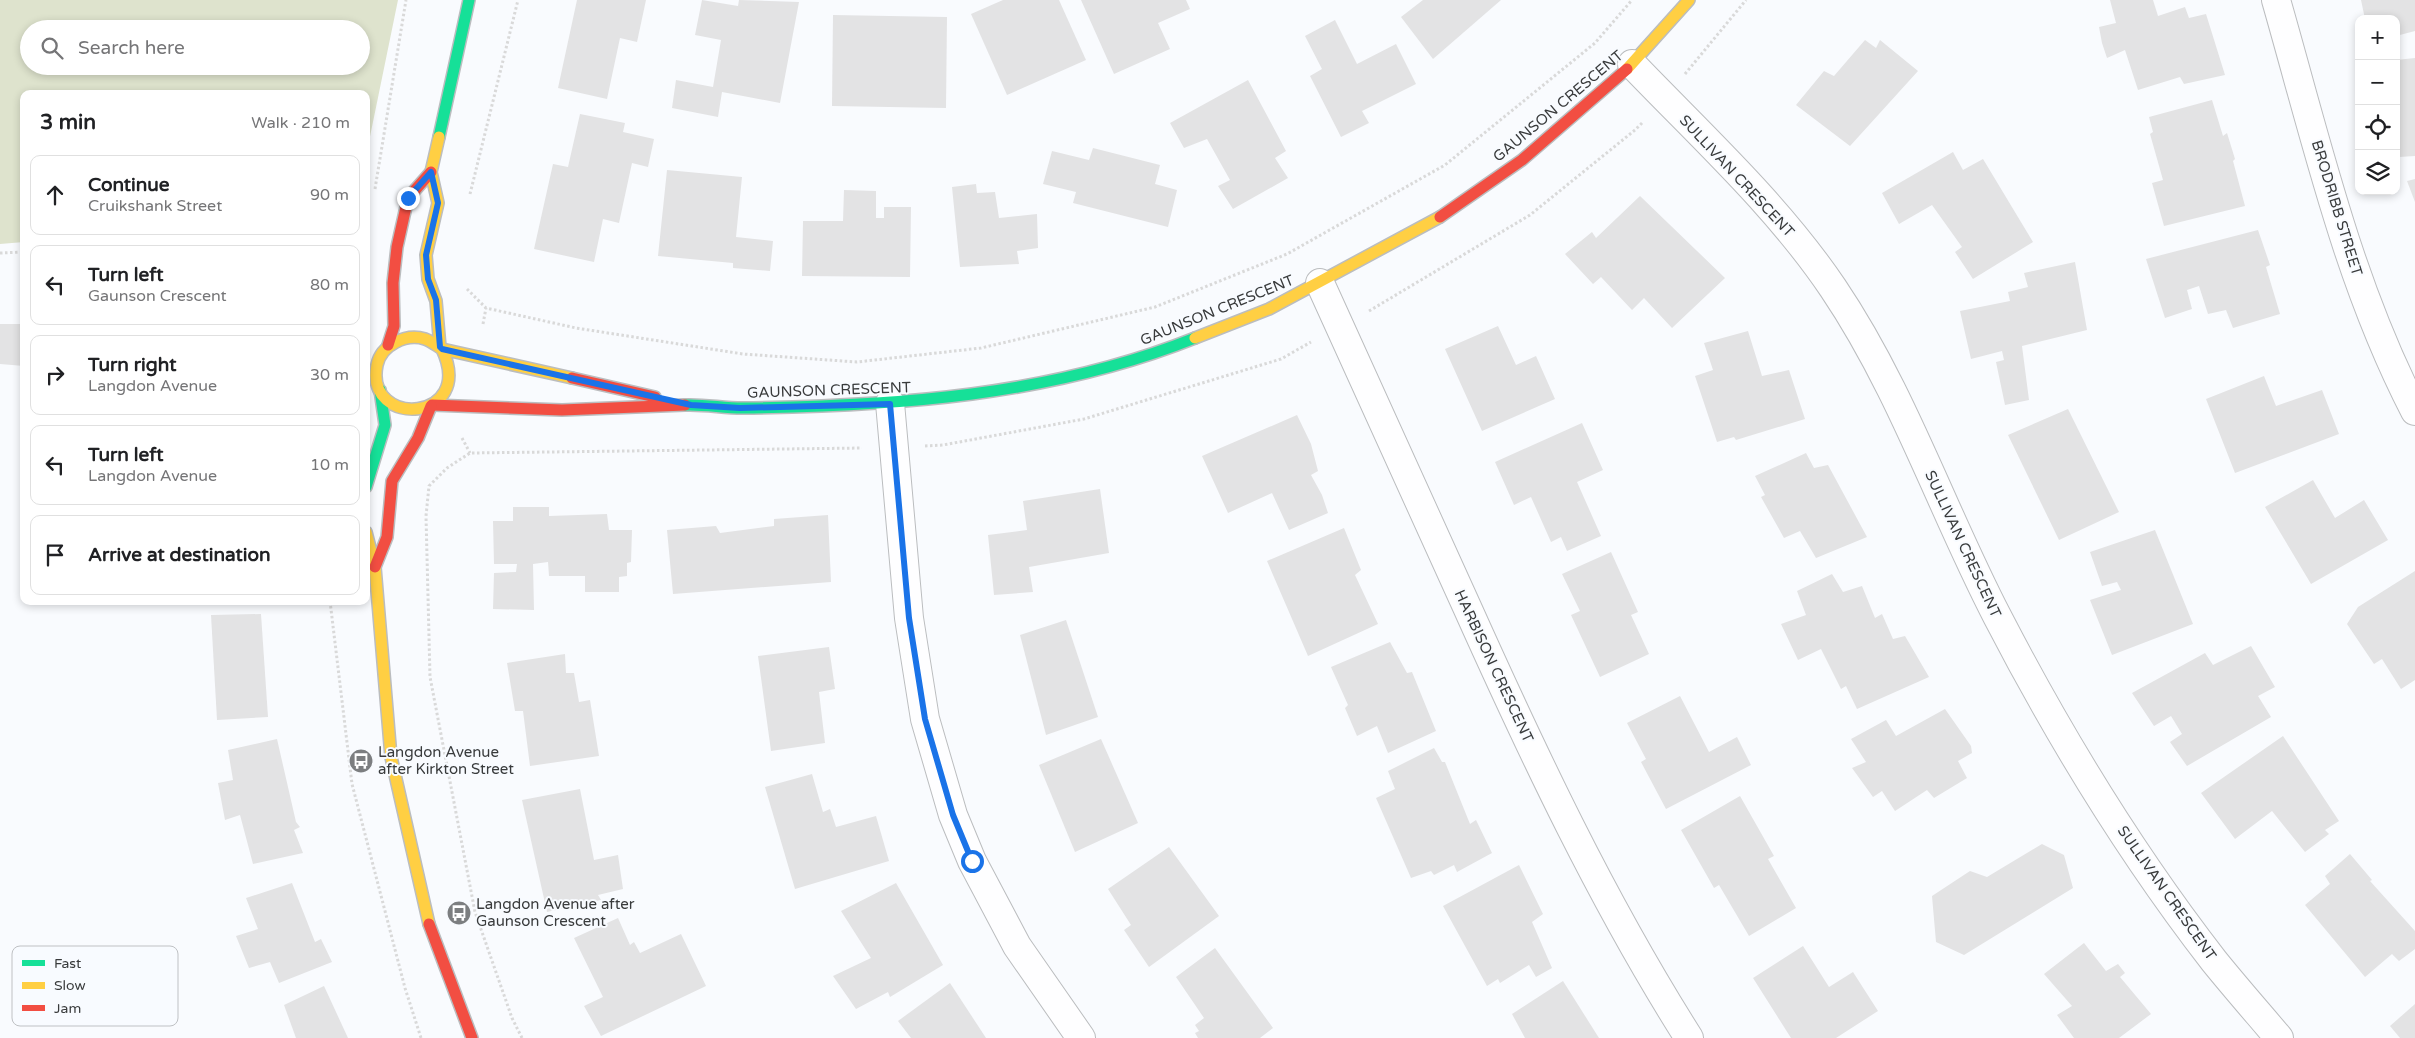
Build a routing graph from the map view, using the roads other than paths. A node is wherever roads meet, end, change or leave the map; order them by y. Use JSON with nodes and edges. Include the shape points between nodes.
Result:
{"nodes":[{"id":1,"x":469,"y":0,"type":"edge"},
{"id":2,"x":1688,"y":0,"type":"edge"},
{"id":3,"x":2276,"y":0,"type":"edge"},
{"id":4,"x":1632,"y":64,"type":"junction"},
{"id":5,"x":431,"y":172,"type":"junction"},
{"id":6,"x":1320,"y":283,"type":"junction"},
{"id":7,"x":388,"y":345,"type":"junction"},
{"id":8,"x":441,"y":348,"type":"junction"},
{"id":9,"x":380,"y":390,"type":"junction"},
{"id":10,"x":890,"y":404,"type":"junction"},
{"id":11,"x":691,"y":405,"type":"junction"},
{"id":12,"x":432,"y":406,"type":"junction"},
{"id":13,"x":2415,"y":411,"type":"edge"},
{"id":14,"x":377,"y":487,"type":"edge"},
{"id":15,"x":370,"y":548,"type":"edge"},
{"id":16,"x":375,"y":567,"type":"junction"},
{"id":17,"x":472,"y":1038,"type":"edge"},
{"id":18,"x":1080,"y":1038,"type":"edge"},
{"id":19,"x":1689,"y":1038,"type":"edge"},
{"id":20,"x":2279,"y":1038,"type":"edge"}],
"edges":[{"from":1,"to":5,"type":"street"},
{"from":2,"to":4,"type":"street","name":"GAUNSON CRESCENT"},
{"from":3,"to":13,"type":"street","name":"BRODRIBB STREET","via":[[2350,258],[2398,378]]},
{"from":4,"to":6,"type":"street","name":"GAUNSON CRESCENT","via":[[1522,160],[1451,210]]},
{"from":4,"to":20,"type":"street","name":"SULLIVAN CRESCENT","via":[[1777,216],[1833,288],[1881,368],[1996,613],[2035,687],[2120,828],[2214,961]]},
{"from":5,"to":7,"type":"street","via":[[408,198],[397,247],[394,326]]},
{"from":5,"to":8,"type":"street","via":[[438,203],[423,270],[436,300]]},
{"from":6,"to":10,"type":"street","name":"GAUNSON CRESCENT","via":[[1269,309],[1163,351],[1055,381],[945,399]]},
{"from":6,"to":19,"type":"street","name":"HARBISON CRESCENT","via":[[1524,733],[1608,902]]},
{"from":7,"to":8,"type":"street","via":[[401,337],[416,336],[430,339]]},
{"from":7,"to":9,"type":"street","via":[[379,356],[375,370]]},
{"from":8,"to":11,"type":"street","name":"GAUNSON CRESCENT"},
{"from":8,"to":12,"type":"street","via":[[449,361],[451,376],[444,395]]},
{"from":9,"to":12,"type":"street","via":[[384,398],[396,407],[410,411]]},
{"from":9,"to":14,"type":"street","via":[[384,425]]},
{"from":10,"to":11,"type":"street","name":"GAUNSON CRESCENT","via":[[740,408]]},
{"from":10,"to":18,"type":"street","via":[[909,618],[925,719],[953,815],[972,861],[1017,946]]},
{"from":11,"to":12,"type":"street","name":"GAUNSON CRESCENT","via":[[562,410]]},
{"from":12,"to":14,"type":"street","via":[[418,438],[392,482]]},
{"from":14,"to":16,"type":"street","via":[[388,537]]},
{"from":15,"to":16,"type":"street"},
{"from":16,"to":17,"type":"street","via":[[391,757],[430,927]]}]}
